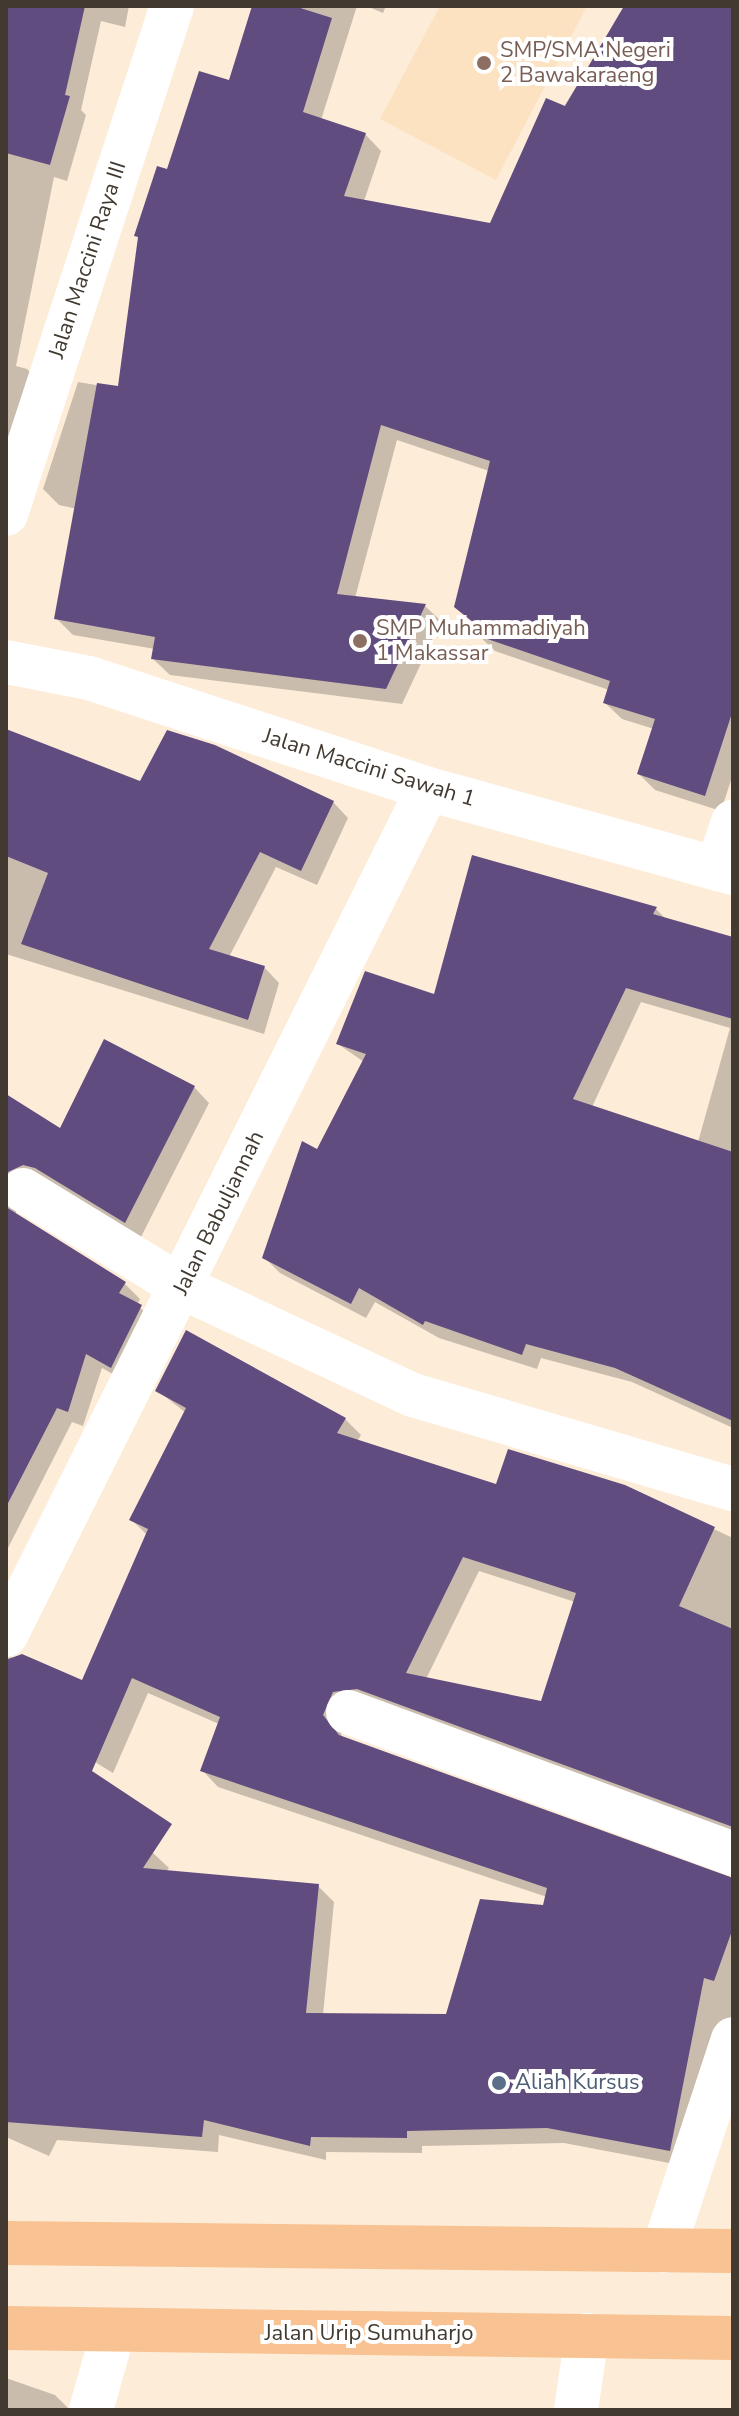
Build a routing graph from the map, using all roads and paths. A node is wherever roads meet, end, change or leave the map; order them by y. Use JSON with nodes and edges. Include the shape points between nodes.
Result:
{"nodes":[{"id":1,"x":172,"y":6,"type":"edge"},
{"id":2,"x":6,"y":514,"type":"edge"},
{"id":3,"x":6,"y":662,"type":"edge"},
{"id":4,"x":428,"y":789,"type":"junction"},
{"id":5,"x":733,"y":822,"type":"edge"},
{"id":6,"x":725,"y":871,"type":"edge"},
{"id":7,"x":23,"y":1190,"type":"dead end"},
{"id":8,"x":182,"y":1287,"type":"junction"},
{"id":9,"x":733,"y":1489,"type":"edge"},
{"id":10,"x":17,"y":1588,"type":"edge"},
{"id":11,"x":6,"y":1635,"type":"edge"},
{"id":12,"x":348,"y":1712,"type":"dead end"},
{"id":13,"x":733,"y":1854,"type":"edge"},
{"id":14,"x":733,"y":2039,"type":"edge"},
{"id":15,"x":6,"y":2243,"type":"edge"},
{"id":16,"x":663,"y":2251,"type":"junction"},
{"id":17,"x":733,"y":2251,"type":"edge"},
{"id":18,"x":6,"y":2328,"type":"edge"},
{"id":19,"x":113,"y":2332,"type":"junction"},
{"id":20,"x":587,"y":2335,"type":"junction"},
{"id":21,"x":733,"y":2338,"type":"edge"},
{"id":22,"x":91,"y":2410,"type":"edge"},
{"id":23,"x":576,"y":2410,"type":"edge"}],
"edges":[{"from":1,"to":2,"type":"street","name":"Jalan Maccini Raya III"},
{"from":3,"to":4,"type":"street","name":"Jalan Maccini Sawah 1","via":[[89,678]]},
{"from":4,"to":6,"type":"street","name":"Jalan Maccini Sawah 1"},
{"from":4,"to":8,"type":"street","name":"Jalan Babuljannah"},
{"from":5,"to":6,"type":"street"},
{"from":7,"to":8,"type":"street"},
{"from":8,"to":9,"type":"street","via":[[413,1395]]},
{"from":8,"to":10,"type":"street","name":"Jalan Babuljannah"},
{"from":10,"to":11,"type":"street","name":"Jalan Babuljannah"},
{"from":12,"to":13,"type":"street"},
{"from":14,"to":16,"type":"street"},
{"from":15,"to":16,"type":"highway"},
{"from":16,"to":17,"type":"highway"},
{"from":18,"to":19,"type":"highway","name":"Jalan Urip Sumuharjo"},
{"from":19,"to":20,"type":"highway","name":"Jalan Urip Sumuharjo"},
{"from":19,"to":22,"type":"street"},
{"from":20,"to":21,"type":"highway","name":"Jalan Urip Sumuharjo"},
{"from":20,"to":23,"type":"street"}]}
